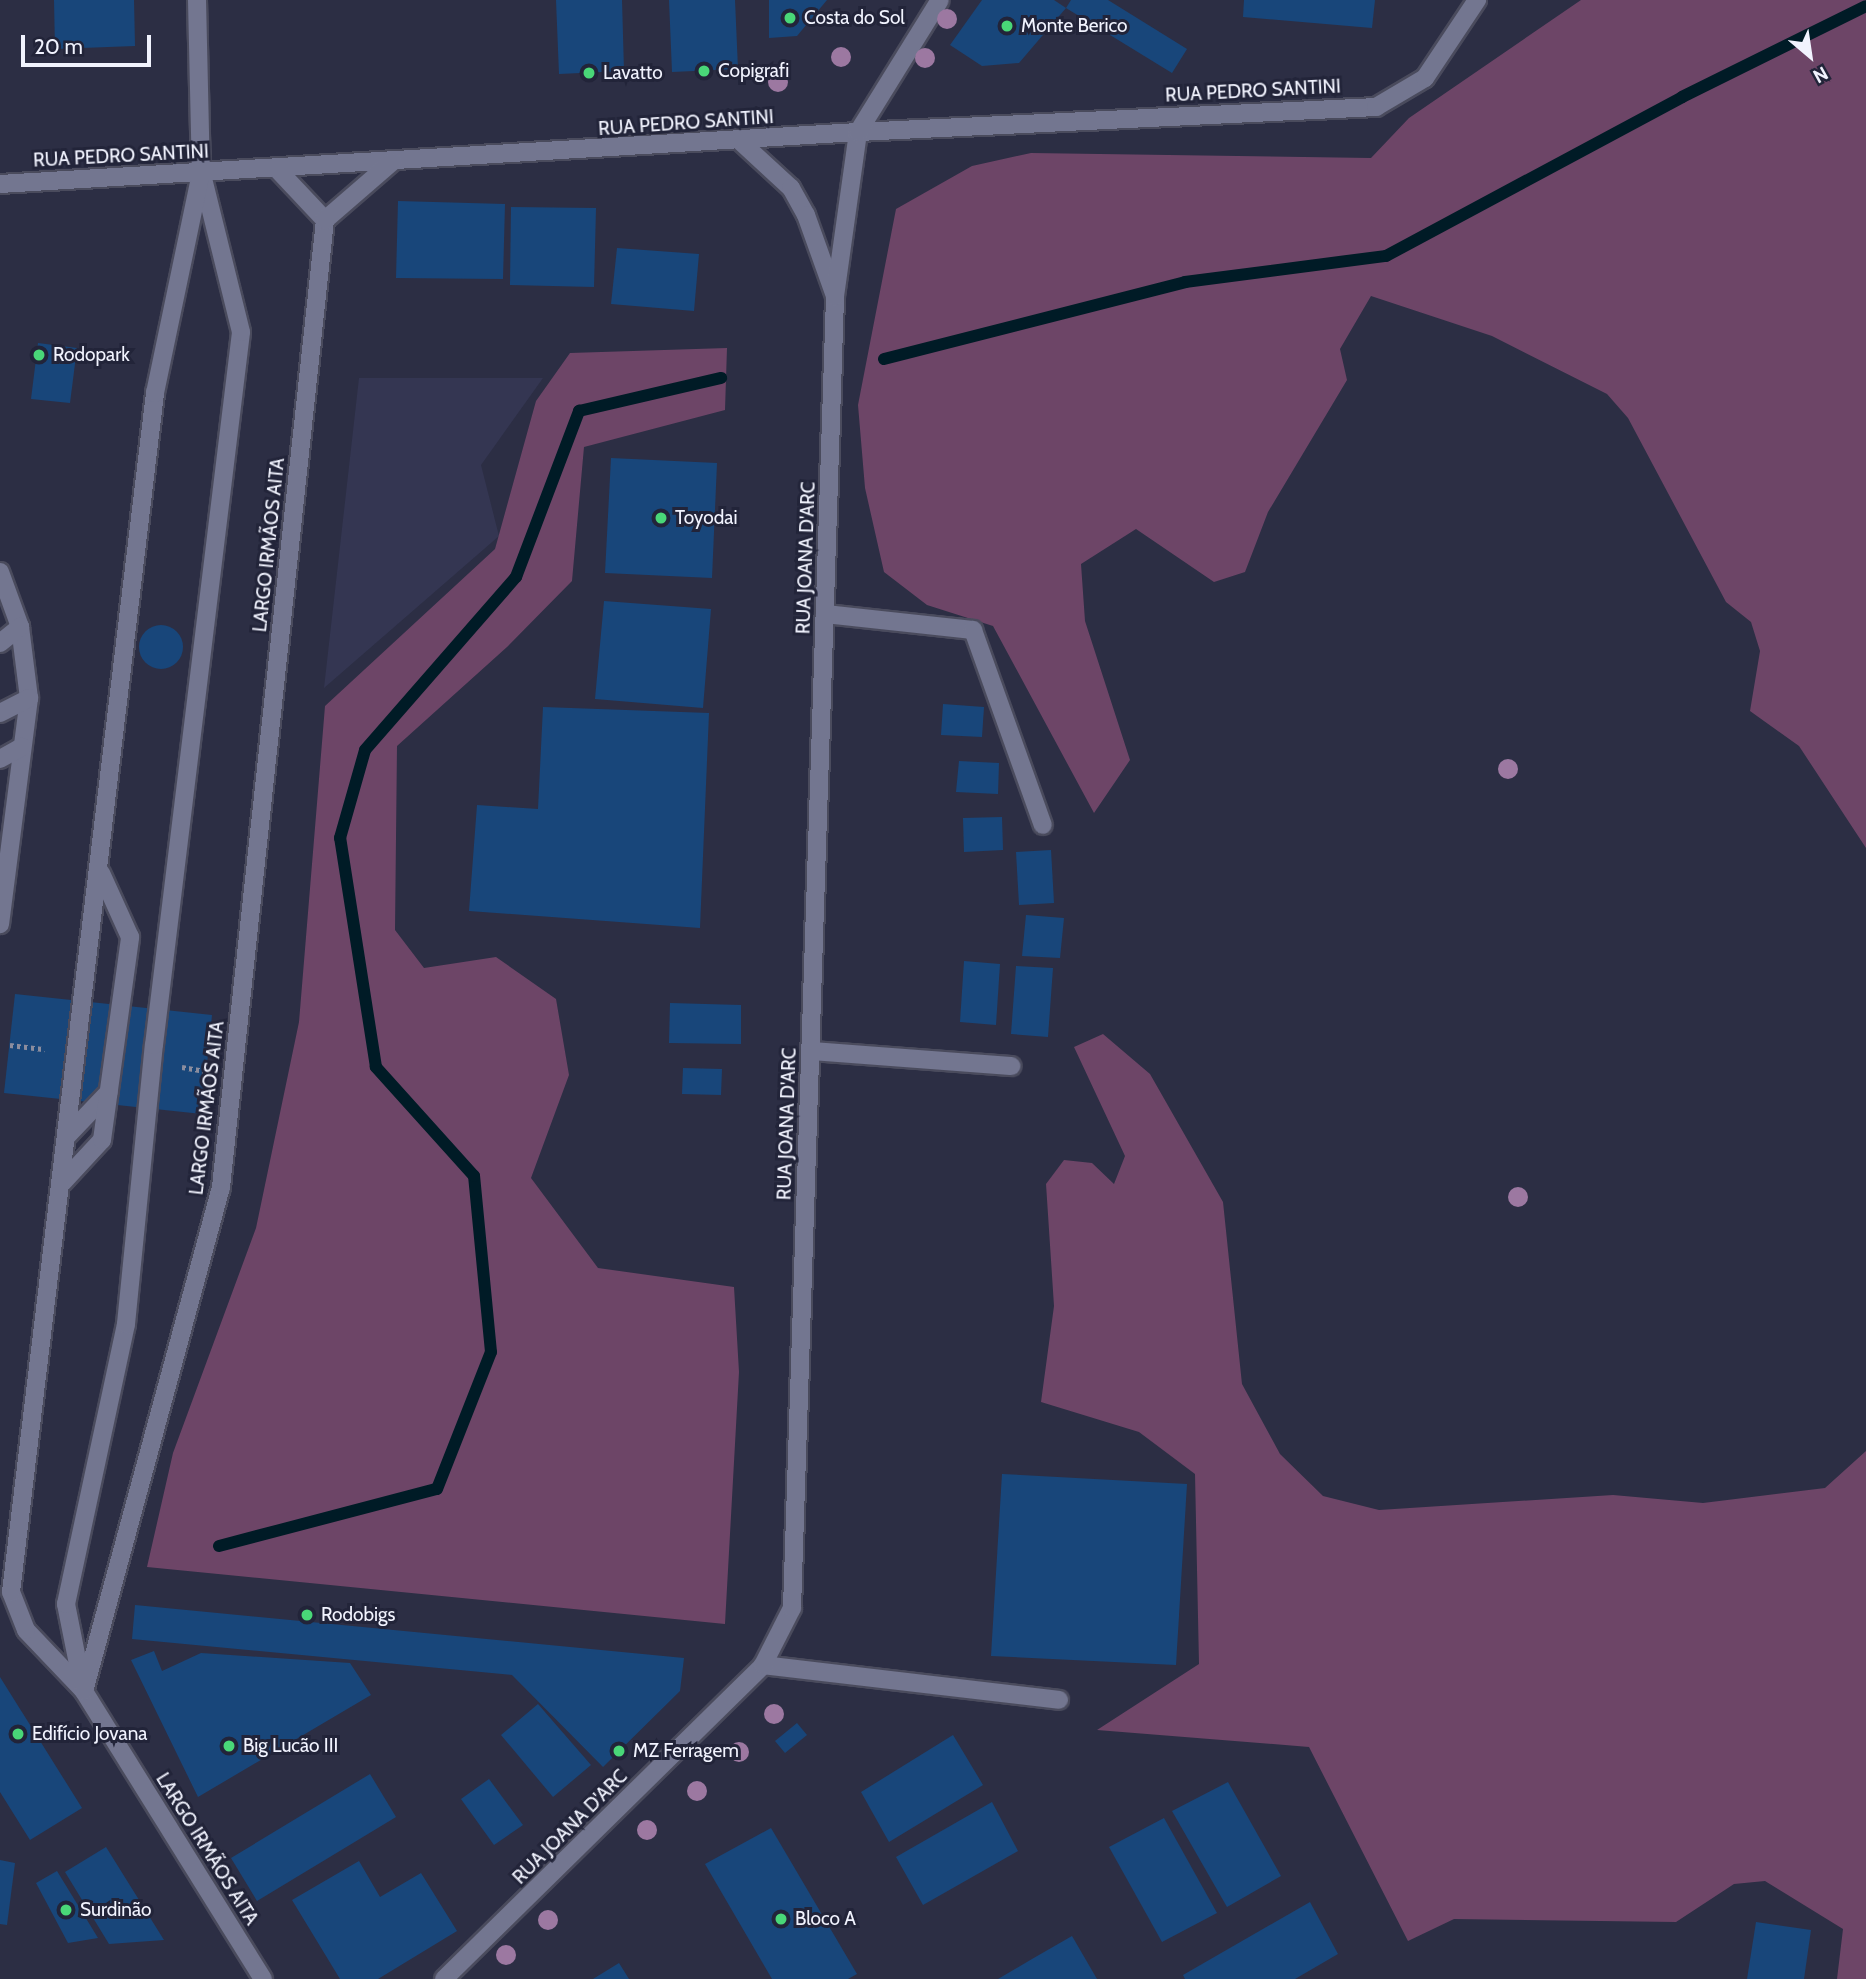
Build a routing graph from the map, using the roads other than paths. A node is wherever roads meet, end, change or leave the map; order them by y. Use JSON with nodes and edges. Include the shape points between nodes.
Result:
{"nodes":[{"id":1,"x":197,"y":0,"type":"edge"},
{"id":2,"x":940,"y":0,"type":"edge"},
{"id":3,"x":1477,"y":0,"type":"edge"},
{"id":4,"x":858,"y":132,"type":"junction"},
{"id":5,"x":741,"y":142,"type":"junction"},
{"id":6,"x":392,"y":162,"type":"junction"},
{"id":7,"x":276,"y":168,"type":"junction"},
{"id":8,"x":201,"y":172,"type":"junction"},
{"id":9,"x":0,"y":184,"type":"edge"},
{"id":10,"x":325,"y":220,"type":"junction"},
{"id":11,"x":835,"y":296,"type":"junction"},
{"id":12,"x":2,"y":583,"type":"edge"},
{"id":13,"x":825,"y":614,"type":"junction"},
{"id":14,"x":20,"y":627,"type":"junction"},
{"id":15,"x":0,"y":643,"type":"edge"},
{"id":16,"x":29,"y":698,"type":"junction"},
{"id":17,"x":0,"y":713,"type":"edge"},
{"id":18,"x":22,"y":747,"type":"junction"},
{"id":19,"x":0,"y":759,"type":"edge"},
{"id":20,"x":8,"y":794,"type":"edge"},
{"id":21,"x":1043,"y":825,"type":"dead end"},
{"id":22,"x":4,"y":836,"type":"edge"},
{"id":23,"x":101,"y":873,"type":"junction"},
{"id":24,"x":2,"y":875,"type":"edge"},
{"id":25,"x":0,"y":916,"type":"edge"},
{"id":26,"x":0,"y":924,"type":"edge"},
{"id":27,"x":811,"y":1051,"type":"junction"},
{"id":28,"x":1012,"y":1066,"type":"dead end"},
{"id":29,"x":109,"y":1093,"type":"junction"},
{"id":30,"x":68,"y":1135,"type":"junction"},
{"id":31,"x":63,"y":1182,"type":"junction"},
{"id":32,"x":763,"y":1665,"type":"junction"},
{"id":33,"x":84,"y":1691,"type":"junction"},
{"id":34,"x":1059,"y":1700,"type":"dead end"},
{"id":35,"x":263,"y":1979,"type":"edge"},
{"id":36,"x":444,"y":1979,"type":"edge"}],
"edges":[{"from":1,"to":8,"type":"street"},
{"from":2,"to":4,"type":"street"},
{"from":3,"to":4,"type":"street","name":"RUA PEDRO SANTINI","via":[[1425,78],[1376,107]]},
{"from":4,"to":5,"type":"street","name":"RUA PEDRO SANTINI"},
{"from":4,"to":11,"type":"street","name":"RUA JOANA D'ARC"},
{"from":5,"to":6,"type":"street","name":"RUA PEDRO SANTINI"},
{"from":5,"to":11,"type":"street","via":[[791,188],[806,215]]},
{"from":6,"to":7,"type":"street","name":"RUA PEDRO SANTINI"},
{"from":6,"to":10,"type":"street"},
{"from":7,"to":8,"type":"street","name":"RUA PEDRO SANTINI"},
{"from":7,"to":10,"type":"street"},
{"from":8,"to":9,"type":"street","name":"RUA PEDRO SANTINI"},
{"from":8,"to":23,"type":"street","via":[[155,393]]},
{"from":8,"to":33,"type":"street","via":[[241,332],[153,1045],[126,1324],[66,1604]]},
{"from":10,"to":33,"type":"street","name":"LARGO IRMÃOS AITA","via":[[221,1187]]},
{"from":11,"to":13,"type":"street","name":"RUA JOANA D'ARC"},
{"from":12,"to":14,"type":"street"},
{"from":13,"to":21,"type":"street","via":[[973,630]]},
{"from":13,"to":27,"type":"street","name":"RUA JOANA D'ARC"},
{"from":14,"to":15,"type":"street"},
{"from":14,"to":16,"type":"street"},
{"from":16,"to":17,"type":"street"},
{"from":16,"to":18,"type":"street"},
{"from":18,"to":19,"type":"street"},
{"from":18,"to":20,"type":"street"},
{"from":20,"to":22,"type":"street"},
{"from":22,"to":24,"type":"street"},
{"from":23,"to":29,"type":"street","via":[[130,937]]},
{"from":23,"to":30,"type":"street"},
{"from":24,"to":25,"type":"street"},
{"from":25,"to":26,"type":"street"},
{"from":27,"to":28,"type":"street"},
{"from":27,"to":32,"type":"street","name":"RUA JOANA D'ARC","via":[[792,1608]]},
{"from":29,"to":30,"type":"street"},
{"from":29,"to":31,"type":"street","via":[[102,1140]]},
{"from":30,"to":31,"type":"street"},
{"from":31,"to":33,"type":"street","via":[[11,1592],[26,1630]]},
{"from":32,"to":34,"type":"street"},
{"from":32,"to":36,"type":"street","name":"RUA JOANA D'ARC"},
{"from":33,"to":35,"type":"street","name":"LARGO IRMÃOS AITA"}]}
